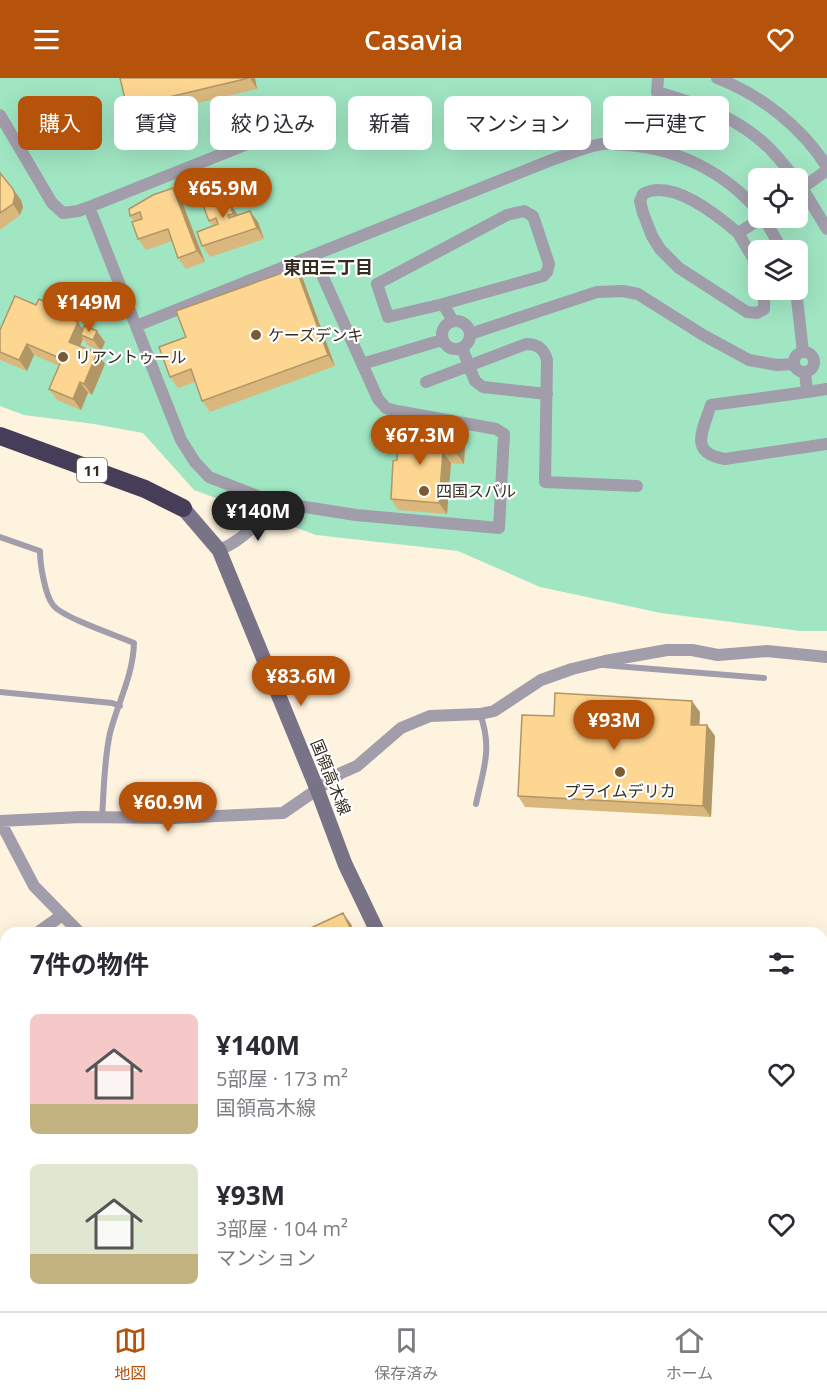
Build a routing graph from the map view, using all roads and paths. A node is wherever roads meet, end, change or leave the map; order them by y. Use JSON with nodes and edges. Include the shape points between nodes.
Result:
{"nodes":[{"id":1,"x":658,"y":78,"type":"edge"},
{"id":2,"x":717,"y":78,"type":"edge"},
{"id":3,"x":1,"y":120,"type":"edge"},
{"id":4,"x":233,"y":150,"type":"edge"},
{"id":5,"x":786,"y":168,"type":"edge"},
{"id":6,"x":827,"y":168,"type":"edge"},
{"id":7,"x":808,"y":179,"type":"edge"},
{"id":8,"x":808,"y":198,"type":"edge"},
{"id":9,"x":748,"y":199,"type":"edge"},
{"id":10,"x":89,"y":207,"type":"junction"},
{"id":11,"x":748,"y":227,"type":"edge"},
{"id":12,"x":827,"y":229,"type":"edge"},
{"id":13,"x":738,"y":233,"type":"junction"},
{"id":14,"x":748,"y":250,"type":"edge"},
{"id":15,"x":313,"y":255,"type":"junction"},
{"id":16,"x":764,"y":300,"type":"edge"},
{"id":17,"x":797,"y":300,"type":"edge"},
{"id":18,"x":443,"y":304,"type":"junction"},
{"id":19,"x":453,"y":321,"type":"junction"},
{"id":20,"x":136,"y":326,"type":"junction"},
{"id":21,"x":470,"y":334,"type":"junction"},
{"id":22,"x":442,"y":340,"type":"junction"},
{"id":23,"x":462,"y":348,"type":"junction"},
{"id":24,"x":803,"y":352,"type":"junction"},
{"id":25,"x":362,"y":364,"type":"junction"},
{"id":26,"x":794,"y":364,"type":"junction"},
{"id":27,"x":467,"y":365,"type":"junction"},
{"id":28,"x":805,"y":372,"type":"junction"},
{"id":29,"x":426,"y":382,"type":"dead end"},
{"id":30,"x":827,"y":389,"type":"edge"},
{"id":31,"x":807,"y":392,"type":"junction"},
{"id":32,"x":546,"y":394,"type":"junction"},
{"id":33,"x":0,"y":436,"type":"edge"},
{"id":34,"x":827,"y":444,"type":"edge"},
{"id":35,"x":637,"y":486,"type":"dead end"},
{"id":36,"x":273,"y":502,"type":"junction"},
{"id":37,"x":183,"y":508,"type":"joint"},
{"id":38,"x":0,"y":537,"type":"edge"},
{"id":39,"x":219,"y":550,"type":"junction"},
{"id":40,"x":827,"y":657,"type":"edge"},
{"id":41,"x":591,"y":664,"type":"junction"},
{"id":42,"x":764,"y":678,"type":"dead end"},
{"id":43,"x":0,"y":692,"type":"edge"},
{"id":44,"x":120,"y":706,"type":"junction"},
{"id":45,"x":480,"y":714,"type":"junction"},
{"id":46,"x":317,"y":789,"type":"junction"},
{"id":47,"x":476,"y":804,"type":"dead end"},
{"id":48,"x":102,"y":817,"type":"junction"},
{"id":49,"x":0,"y":821,"type":"edge"},
{"id":50,"x":61,"y":916,"type":"junction"},
{"id":51,"x":45,"y":927,"type":"edge"},
{"id":52,"x":73,"y":927,"type":"edge"},
{"id":53,"x":375,"y":927,"type":"edge"}],
"edges":[{"from":1,"to":5,"type":"street","via":[[657,92],[699,104],[733,120],[770,149]]},
{"from":2,"to":6,"type":"street","via":[[766,104],[818,152]]},
{"from":3,"to":10,"type":"street","via":[[52,203],[63,213]]},
{"from":4,"to":10,"type":"street"},
{"from":6,"to":7,"type":"street"},
{"from":8,"to":12,"type":"street"},
{"from":9,"to":15,"type":"street","via":[[720,176],[683,157],[642,146],[603,144],[554,159]]},
{"from":10,"to":20,"type":"street"},
{"from":11,"to":13,"type":"street"},
{"from":13,"to":14,"type":"street"},
{"from":13,"to":16,"type":"street","via":[[688,197],[650,190],[640,201],[652,236],[679,268],[747,312],[764,309]]},
{"from":15,"to":20,"type":"street"},
{"from":15,"to":25,"type":"street"},
{"from":17,"to":24,"type":"street"},
{"from":18,"to":18,"type":"street","via":[[388,317],[377,285],[507,215],[524,212],[533,216],[549,264],[543,276]]},
{"from":18,"to":19,"type":"street"},
{"from":19,"to":21,"type":"street","via":[[462,322]]},
{"from":19,"to":22,"type":"street","via":[[445,326]]},
{"from":20,"to":36,"type":"street","via":[[181,440],[195,462],[209,477]]},
{"from":21,"to":23,"type":"street","via":[[469,342]]},
{"from":21,"to":26,"type":"street","via":[[597,292],[623,291],[639,294],[749,360]]},
{"from":22,"to":23,"type":"street","via":[[448,348]]},
{"from":22,"to":25,"type":"street"},
{"from":23,"to":27,"type":"street"},
{"from":24,"to":26,"type":"street"},
{"from":24,"to":28,"type":"street","via":[[814,363]]},
{"from":25,"to":36,"type":"street","via":[[386,408],[496,429],[504,434],[499,528],[356,515]]},
{"from":26,"to":28,"type":"street"},
{"from":27,"to":29,"type":"street"},
{"from":27,"to":32,"type":"street","via":[[483,387]]},
{"from":27,"to":32,"type":"street","via":[[535,344],[547,360]]},
{"from":28,"to":31,"type":"street"},
{"from":30,"to":31,"type":"street"},
{"from":31,"to":34,"type":"street","via":[[711,405],[700,439],[702,446],[713,457],[725,459]]},
{"from":32,"to":35,"type":"street","via":[[545,482]]},
{"from":33,"to":37,"type":"highway","number":"11","via":[[145,489]]},
{"from":36,"to":39,"type":"street","via":[[253,527],[232,545]]},
{"from":37,"to":39,"type":"main road","name":"国領高木線"},
{"from":38,"to":44,"type":"lane","via":[[40,551],[47,589],[58,609],[134,643],[134,657]]},
{"from":39,"to":46,"type":"main road","name":"国領高木線"},
{"from":40,"to":41,"type":"street","via":[[767,651],[718,655],[667,650]]},
{"from":41,"to":42,"type":"lane"},
{"from":41,"to":45,"type":"street","via":[[541,680],[494,711]]},
{"from":43,"to":44,"type":"lane"},
{"from":44,"to":48,"type":"lane","via":[[106,751]]},
{"from":45,"to":46,"type":"street","via":[[430,716],[401,728],[357,766]]},
{"from":45,"to":47,"type":"lane","via":[[488,749]]},
{"from":46,"to":48,"type":"street","via":[[283,813]]},
{"from":46,"to":53,"type":"main road","name":"国領高木線","via":[[345,864]]},
{"from":48,"to":49,"type":"street"},
{"from":49,"to":50,"type":"street","via":[[34,886]]},
{"from":50,"to":51,"type":"street"},
{"from":50,"to":52,"type":"street"}]}
